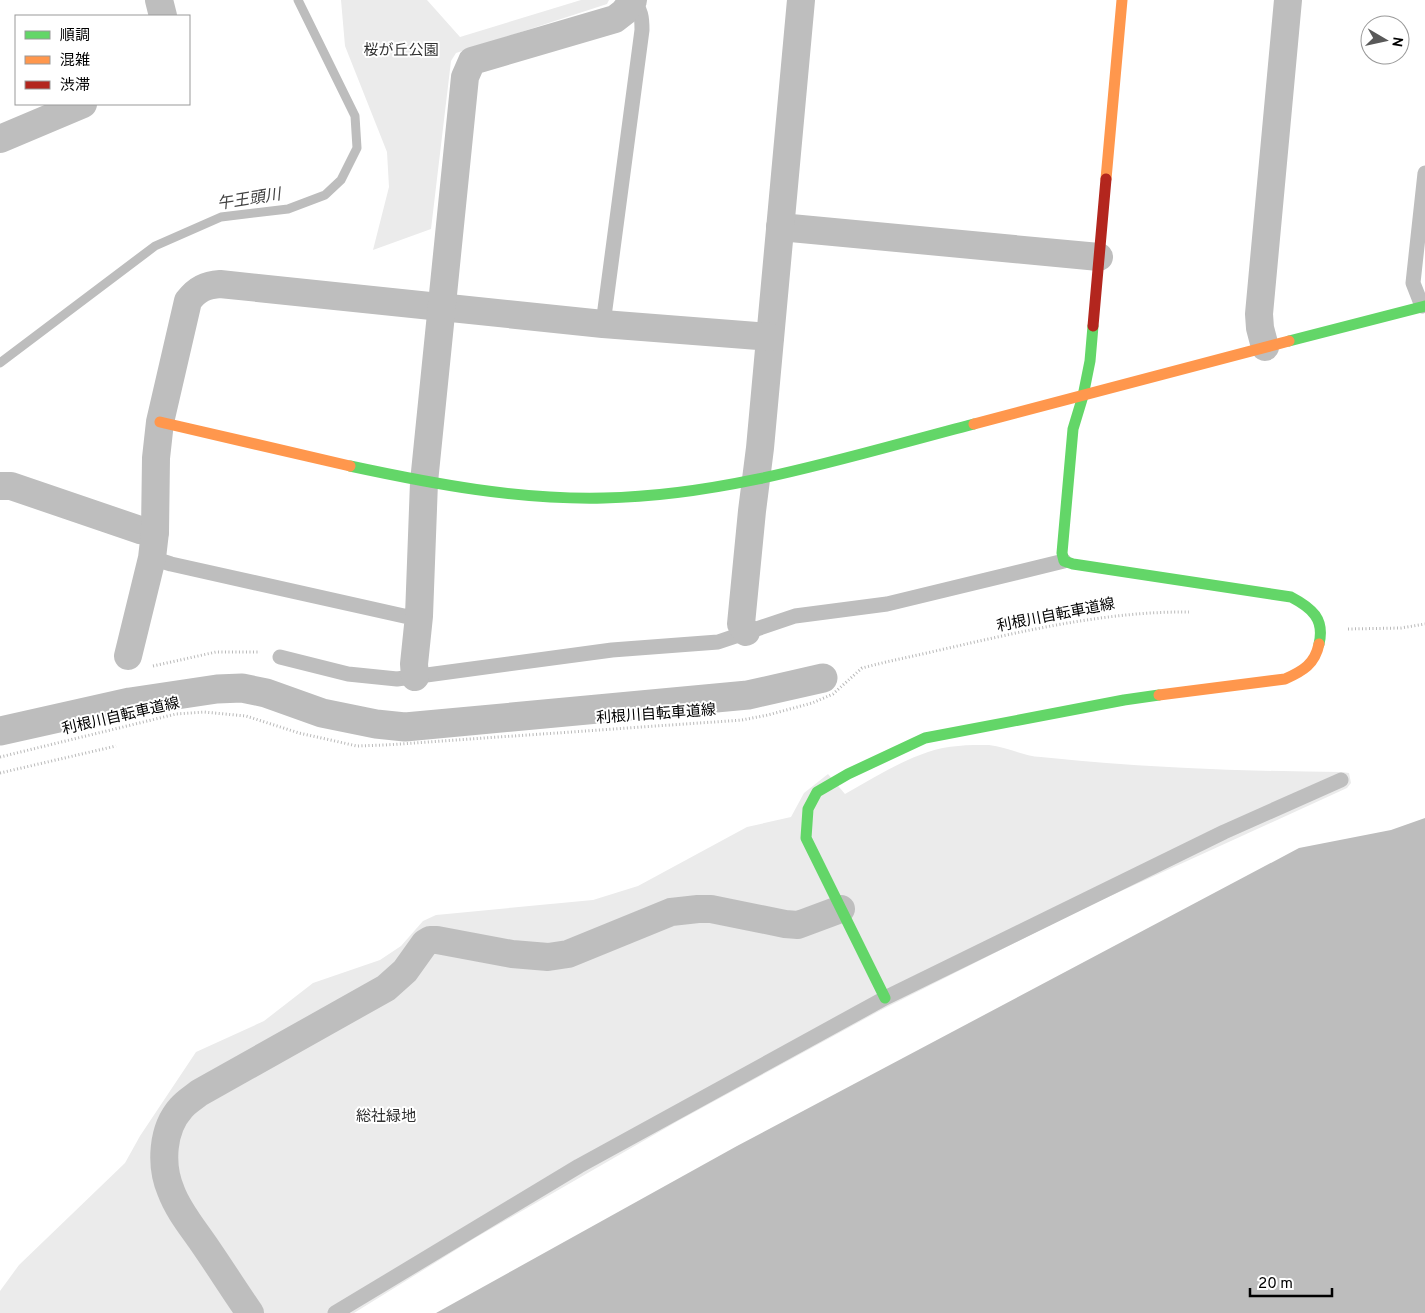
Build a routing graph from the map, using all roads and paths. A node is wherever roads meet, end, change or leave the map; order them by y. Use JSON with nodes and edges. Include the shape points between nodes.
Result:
{"nodes":[{"id":1,"x":159,"y":0,"type":"edge"},
{"id":2,"x":632,"y":0,"type":"edge"},
{"id":3,"x":801,"y":0,"type":"edge"},
{"id":4,"x":1122,"y":0,"type":"edge"},
{"id":5,"x":1288,"y":0,"type":"edge"},
{"id":6,"x":163,"y":15,"type":"edge"},
{"id":7,"x":81,"y":105,"type":"edge"},
{"id":8,"x":0,"y":139,"type":"edge"},
{"id":9,"x":1425,"y":174,"type":"edge"},
{"id":10,"x":780,"y":227,"type":"junction"},
{"id":11,"x":1099,"y":257,"type":"junction"},
{"id":12,"x":1424,"y":306,"type":"edge"},
{"id":13,"x":441,"y":307,"type":"junction"},
{"id":14,"x":603,"y":324,"type":"junction"},
{"id":15,"x":770,"y":337,"type":"junction"},
{"id":16,"x":1265,"y":347,"type":"junction"},
{"id":17,"x":1083,"y":396,"type":"junction"},
{"id":18,"x":160,"y":422,"type":"junction"},
{"id":19,"x":756,"y":479,"type":"junction"},
{"id":20,"x":424,"y":482,"type":"junction"},
{"id":21,"x":0,"y":486,"type":"edge"},
{"id":22,"x":153,"y":545,"type":"junction"},
{"id":23,"x":1064,"y":561,"type":"junction"},
{"id":24,"x":1195,"y":612,"type":"dead end"},
{"id":25,"x":419,"y":616,"type":"junction"},
{"id":26,"x":1425,"y":624,"type":"edge"},
{"id":27,"x":1346,"y":629,"type":"dead end"},
{"id":28,"x":746,"y":632,"type":"junction"},
{"id":29,"x":128,"y":656,"type":"joint"},
{"id":30,"x":280,"y":657,"type":"joint"},
{"id":31,"x":415,"y":677,"type":"junction"},
{"id":32,"x":116,"y":746,"type":"dead end"},
{"id":33,"x":0,"y":757,"type":"edge"},
{"id":34,"x":0,"y":773,"type":"edge"},
{"id":35,"x":1341,"y":780,"type":"dead end"},
{"id":36,"x":841,"y":909,"type":"junction"},
{"id":37,"x":885,"y":998,"type":"junction"},
{"id":38,"x":250,"y":1313,"type":"edge"},
{"id":39,"x":335,"y":1313,"type":"edge"}],
"edges":[{"from":1,"to":6,"type":"street"},
{"from":2,"to":13,"type":"street","via":[[615,19],[472,61],[465,77]]},
{"from":2,"to":14,"type":"lane","via":[[639,8],[642,30]]},
{"from":3,"to":10,"type":"street"},
{"from":4,"to":11,"type":"street"},
{"from":5,"to":16,"type":"street","via":[[1259,314]]},
{"from":7,"to":8,"type":"street"},
{"from":9,"to":12,"type":"lane","via":[[1413,282]]},
{"from":10,"to":11,"type":"street"},
{"from":10,"to":15,"type":"street"},
{"from":11,"to":17,"type":"street","via":[[1090,361]]},
{"from":12,"to":16,"type":"street"},
{"from":13,"to":14,"type":"street"},
{"from":13,"to":18,"type":"street","via":[[220,284],[201,288],[188,301]]},
{"from":13,"to":20,"type":"street"},
{"from":14,"to":15,"type":"street"},
{"from":15,"to":19,"type":"street"},
{"from":16,"to":17,"type":"street"},
{"from":17,"to":19,"type":"street"},
{"from":17,"to":23,"type":"street","via":[[1073,429],[1062,553]]},
{"from":18,"to":20,"type":"street"},
{"from":18,"to":22,"type":"street"},
{"from":19,"to":20,"type":"street","via":[[630,497],[558,498],[498,494]]},
{"from":19,"to":28,"type":"street","via":[[741,624]]},
{"from":20,"to":25,"type":"street"},
{"from":21,"to":22,"type":"street","via":[[11,486],[140,530]]},
{"from":22,"to":25,"type":"lane","via":[[181,567],[404,616]]},
{"from":22,"to":29,"type":"street"},
{"from":23,"to":28,"type":"lane","via":[[887,604],[795,616]]},
{"from":23,"to":36,"type":"street","via":[[1291,597],[1304,602],[1319,618],[1321,641],[1317,653],[1302,671],[1285,679],[1124,700],[950,732],[925,738],[848,774],[817,792],[806,820],[809,846]]},
{"from":24,"to":33,"type":"path","name":"利根川自転車道線","via":[[1115,615],[886,662],[862,668],[833,694],[812,703],[742,720],[357,746],[299,733],[246,716],[204,712],[176,714]]},
{"from":25,"to":31,"type":"street"},
{"from":26,"to":27,"type":"path"},
{"from":28,"to":31,"type":"lane","via":[[718,642],[612,650]]},
{"from":29,"to":30,"type":"path","via":[[129,666],[142,670],[216,652],[265,652]]},
{"from":30,"to":31,"type":"lane","via":[[362,676]]},
{"from":32,"to":34,"type":"path"},
{"from":35,"to":37,"type":"lane","via":[[1224,832]]},
{"from":36,"to":37,"type":"street"},
{"from":36,"to":38,"type":"street","via":[[792,925],[711,909],[671,912],[568,954],[548,957],[430,940],[405,972],[386,988],[199,1093],[181,1108],[168,1134],[164,1161],[167,1182],[186,1218]]},
{"from":37,"to":39,"type":"lane","via":[[579,1166]]}]}
